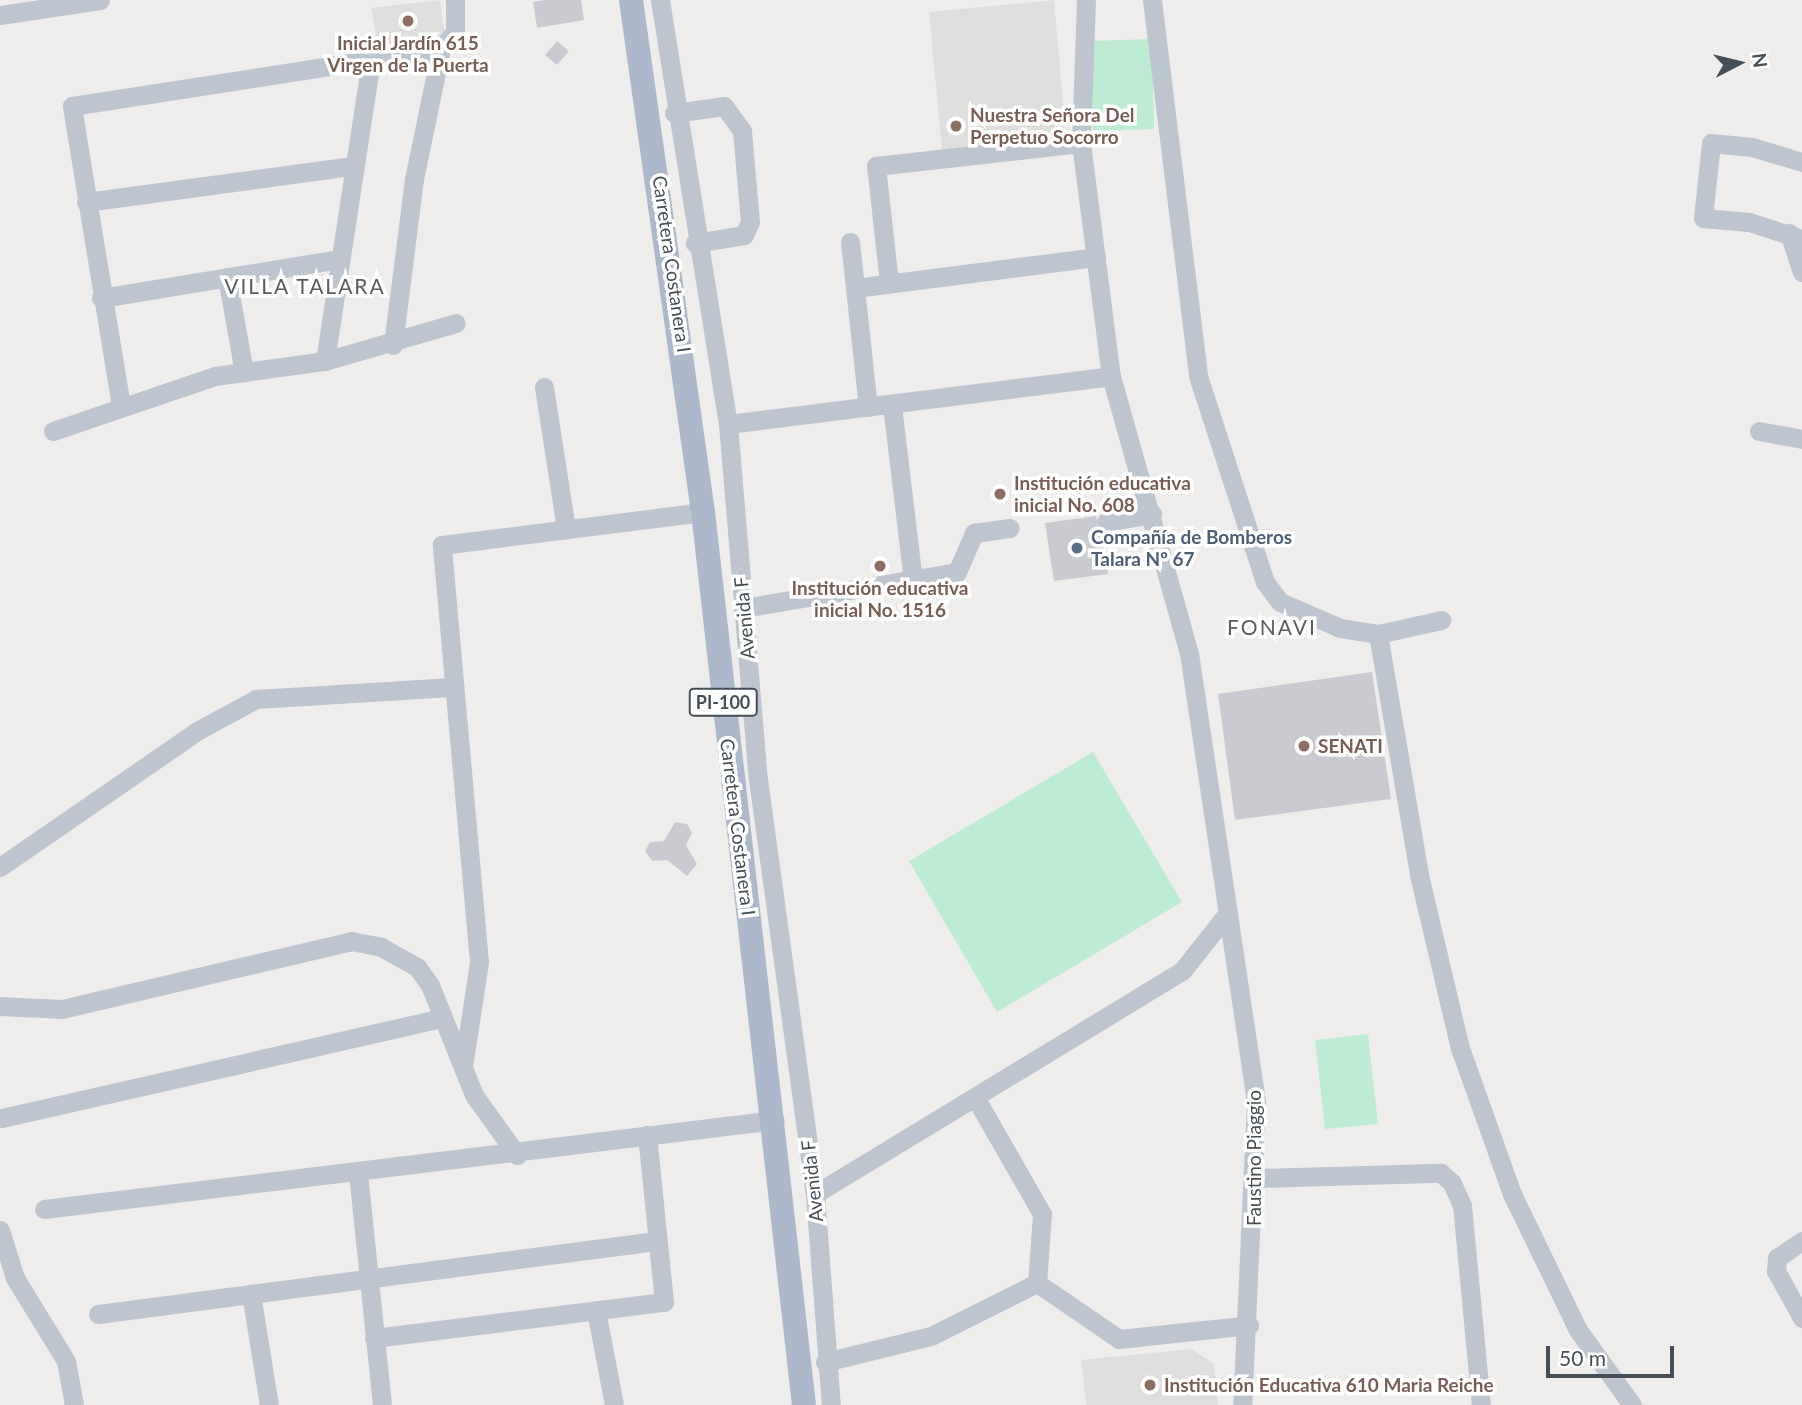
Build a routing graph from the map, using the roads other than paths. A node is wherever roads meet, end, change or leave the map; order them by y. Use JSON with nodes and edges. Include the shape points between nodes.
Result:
{"nodes":[{"id":1,"x":100,"y":0,"type":"edge"},
{"id":2,"x":455,"y":0,"type":"edge"},
{"id":3,"x":631,"y":0,"type":"edge"},
{"id":4,"x":660,"y":0,"type":"edge"},
{"id":5,"x":1086,"y":0,"type":"edge"},
{"id":6,"x":1152,"y":0,"type":"edge"},
{"id":7,"x":0,"y":15,"type":"edge"},
{"id":8,"x":441,"y":48,"type":"junction"},
{"id":9,"x":371,"y":60,"type":"junction"},
{"id":10,"x":674,"y":113,"type":"junction"},
{"id":11,"x":1081,"y":143,"type":"junction"},
{"id":12,"x":1802,"y":162,"type":"edge"},
{"id":13,"x":353,"y":166,"type":"junction"},
{"id":14,"x":86,"y":202,"type":"junction"},
{"id":15,"x":1796,"y":236,"type":"edge"},
{"id":16,"x":850,"y":242,"type":"dead end"},
{"id":17,"x":695,"y":243,"type":"junction"},
{"id":18,"x":1096,"y":257,"type":"junction"},
{"id":19,"x":339,"y":259,"type":"junction"},
{"id":20,"x":1802,"y":272,"type":"edge"},
{"id":21,"x":227,"y":277,"type":"junction"},
{"id":22,"x":889,"y":284,"type":"junction"},
{"id":23,"x":855,"y":288,"type":"junction"},
{"id":24,"x":101,"y":298,"type":"junction"},
{"id":25,"x":456,"y":323,"type":"dead end"},
{"id":26,"x":393,"y":345,"type":"junction"},
{"id":27,"x":326,"y":361,"type":"junction"},
{"id":28,"x":244,"y":372,"type":"junction"},
{"id":29,"x":1111,"y":376,"type":"junction"},
{"id":30,"x":544,"y":387,"type":"dead end"},
{"id":31,"x":892,"y":404,"type":"junction"},
{"id":32,"x":121,"y":406,"type":"junction"},
{"id":33,"x":868,"y":407,"type":"junction"},
{"id":34,"x":728,"y":424,"type":"junction"},
{"id":35,"x":53,"y":431,"type":"dead end"},
{"id":36,"x":1759,"y":432,"type":"dead end"},
{"id":37,"x":1802,"y":439,"type":"edge"},
{"id":38,"x":703,"y":512,"type":"junction"},
{"id":39,"x":1152,"y":514,"type":"junction"},
{"id":40,"x":1107,"y":522,"type":"dead end"},
{"id":41,"x":1010,"y":527,"type":"dead end"},
{"id":42,"x":566,"y":529,"type":"junction"},
{"id":43,"x":913,"y":581,"type":"junction"},
{"id":44,"x":743,"y":608,"type":"junction"},
{"id":45,"x":1441,"y":620,"type":"dead end"},
{"id":46,"x":1378,"y":634,"type":"junction"},
{"id":47,"x":452,"y":687,"type":"junction"},
{"id":48,"x":0,"y":867,"type":"edge"},
{"id":49,"x":1228,"y":913,"type":"junction"},
{"id":50,"x":0,"y":1006,"type":"edge"},
{"id":51,"x":443,"y":1018,"type":"junction"},
{"id":52,"x":463,"y":1067,"type":"junction"},
{"id":53,"x":975,"y":1097,"type":"junction"},
{"id":54,"x":2,"y":1118,"type":"edge"},
{"id":55,"x":775,"y":1120,"type":"junction"},
{"id":56,"x":647,"y":1135,"type":"junction"},
{"id":57,"x":517,"y":1154,"type":"junction"},
{"id":58,"x":358,"y":1173,"type":"junction"},
{"id":59,"x":1257,"y":1178,"type":"junction"},
{"id":60,"x":816,"y":1194,"type":"junction"},
{"id":61,"x":44,"y":1209,"type":"dead end"},
{"id":62,"x":0,"y":1230,"type":"edge"},
{"id":63,"x":656,"y":1241,"type":"junction"},
{"id":64,"x":1802,"y":1241,"type":"edge"},
{"id":65,"x":367,"y":1278,"type":"junction"},
{"id":66,"x":1037,"y":1283,"type":"junction"},
{"id":67,"x":251,"y":1294,"type":"junction"},
{"id":68,"x":596,"y":1310,"type":"junction"},
{"id":69,"x":98,"y":1314,"type":"dead end"},
{"id":70,"x":1802,"y":1318,"type":"edge"},
{"id":71,"x":1249,"y":1325,"type":"junction"},
{"id":72,"x":374,"y":1338,"type":"junction"},
{"id":73,"x":825,"y":1362,"type":"junction"},
{"id":74,"x":74,"y":1405,"type":"edge"},
{"id":75,"x":269,"y":1405,"type":"edge"},
{"id":76,"x":382,"y":1405,"type":"edge"},
{"id":77,"x":614,"y":1405,"type":"edge"},
{"id":78,"x":804,"y":1405,"type":"edge"},
{"id":79,"x":831,"y":1405,"type":"edge"},
{"id":80,"x":1242,"y":1405,"type":"edge"},
{"id":81,"x":1481,"y":1405,"type":"edge"},
{"id":82,"x":1632,"y":1405,"type":"edge"}],
"edges":[{"from":1,"to":7,"type":"street"},
{"from":2,"to":8,"type":"street","via":[[455,32]]},
{"from":3,"to":38,"type":"main road","name":"Carretera Costanera I","number":"PI-100"},
{"from":4,"to":10,"type":"street","name":"Avenida F"},
{"from":5,"to":11,"type":"street","name":"Faustino Piaggio"},
{"from":6,"to":46,"type":"street","via":[[1198,376],[1265,582],[1280,602],[1308,617]]},
{"from":8,"to":9,"type":"street"},
{"from":8,"to":26,"type":"street","via":[[414,179]]},
{"from":9,"to":13,"type":"street"},
{"from":9,"to":14,"type":"street","via":[[72,106]]},
{"from":10,"to":17,"type":"street","name":"Avenida F"},
{"from":10,"to":17,"type":"street","via":[[724,106],[743,131],[750,222],[744,235]]},
{"from":11,"to":18,"type":"street","name":"Faustino Piaggio"},
{"from":11,"to":22,"type":"street","via":[[876,166]]},
{"from":12,"to":15,"type":"street","via":[[1752,146],[1711,143],[1703,218]]},
{"from":13,"to":14,"type":"street"},
{"from":13,"to":19,"type":"street"},
{"from":14,"to":24,"type":"street"},
{"from":15,"to":20,"type":"street"},
{"from":16,"to":23,"type":"street"},
{"from":17,"to":34,"type":"street","name":"Avenida F"},
{"from":18,"to":22,"type":"street"},
{"from":18,"to":29,"type":"street","name":"Faustino Piaggio"},
{"from":19,"to":21,"type":"street"},
{"from":19,"to":27,"type":"street"},
{"from":21,"to":24,"type":"street"},
{"from":21,"to":28,"type":"street"},
{"from":22,"to":23,"type":"street"},
{"from":23,"to":33,"type":"street"},
{"from":24,"to":32,"type":"street"},
{"from":25,"to":26,"type":"street"},
{"from":26,"to":27,"type":"street"},
{"from":27,"to":28,"type":"street"},
{"from":28,"to":32,"type":"street"},
{"from":29,"to":31,"type":"street"},
{"from":29,"to":39,"type":"street","name":"Faustino Piaggio"},
{"from":30,"to":42,"type":"street"},
{"from":31,"to":33,"type":"street"},
{"from":31,"to":43,"type":"street"},
{"from":32,"to":35,"type":"street"},
{"from":33,"to":34,"type":"street"},
{"from":34,"to":44,"type":"street","name":"Avenida F"},
{"from":36,"to":37,"type":"street"},
{"from":38,"to":42,"type":"street"},
{"from":38,"to":55,"type":"main road","name":"Carretera Costanera I","number":"PI-100"},
{"from":39,"to":40,"type":"street"},
{"from":39,"to":49,"type":"street","name":"Faustino Piaggio","via":[[1189,653]]},
{"from":41,"to":43,"type":"street","via":[[974,533],[957,572]]},
{"from":42,"to":47,"type":"street","via":[[442,545]]},
{"from":43,"to":44,"type":"street"},
{"from":44,"to":60,"type":"street","name":"Avenida F","via":[[758,779]]},
{"from":45,"to":46,"type":"street"},
{"from":46,"to":82,"type":"street","via":[[1419,875],[1460,1048],[1530,1231],[1578,1330]]},
{"from":47,"to":48,"type":"street","via":[[256,699],[151,761]]},
{"from":47,"to":52,"type":"street","via":[[479,962]]},
{"from":49,"to":53,"type":"street","via":[[1182,971]]},
{"from":49,"to":59,"type":"street","name":"Faustino Piaggio","via":[[1256,1102]]},
{"from":50,"to":51,"type":"street","via":[[62,1009],[351,941],[382,947],[417,967]]},
{"from":51,"to":52,"type":"street"},
{"from":51,"to":54,"type":"street"},
{"from":52,"to":57,"type":"street","via":[[489,1122]]},
{"from":53,"to":60,"type":"street"},
{"from":53,"to":66,"type":"street","via":[[1042,1214]]},
{"from":55,"to":56,"type":"street"},
{"from":55,"to":78,"type":"main road","name":"Carretera Costanera I","number":"PI-100"},
{"from":56,"to":57,"type":"street"},
{"from":56,"to":63,"type":"street"},
{"from":57,"to":58,"type":"street"},
{"from":58,"to":61,"type":"street"},
{"from":58,"to":65,"type":"street"},
{"from":59,"to":71,"type":"street","name":"Faustino Piaggio"},
{"from":59,"to":81,"type":"street","via":[[1441,1173],[1452,1183],[1462,1205]]},
{"from":60,"to":73,"type":"street","name":"Avenida F"},
{"from":62,"to":74,"type":"street","via":[[15,1278],[66,1361]]},
{"from":63,"to":65,"type":"street"},
{"from":63,"to":68,"type":"street","via":[[664,1302]]},
{"from":64,"to":70,"type":"street","via":[[1777,1258],[1776,1271]]},
{"from":65,"to":67,"type":"street"},
{"from":65,"to":72,"type":"street"},
{"from":66,"to":71,"type":"street","via":[[1119,1339]]},
{"from":66,"to":73,"type":"street","via":[[931,1336]]},
{"from":67,"to":69,"type":"street"},
{"from":67,"to":75,"type":"street"},
{"from":68,"to":72,"type":"street"},
{"from":68,"to":77,"type":"street"},
{"from":71,"to":80,"type":"street","name":"Faustino Piaggio"},
{"from":72,"to":76,"type":"street"},
{"from":73,"to":79,"type":"street","name":"Avenida F"}]}
